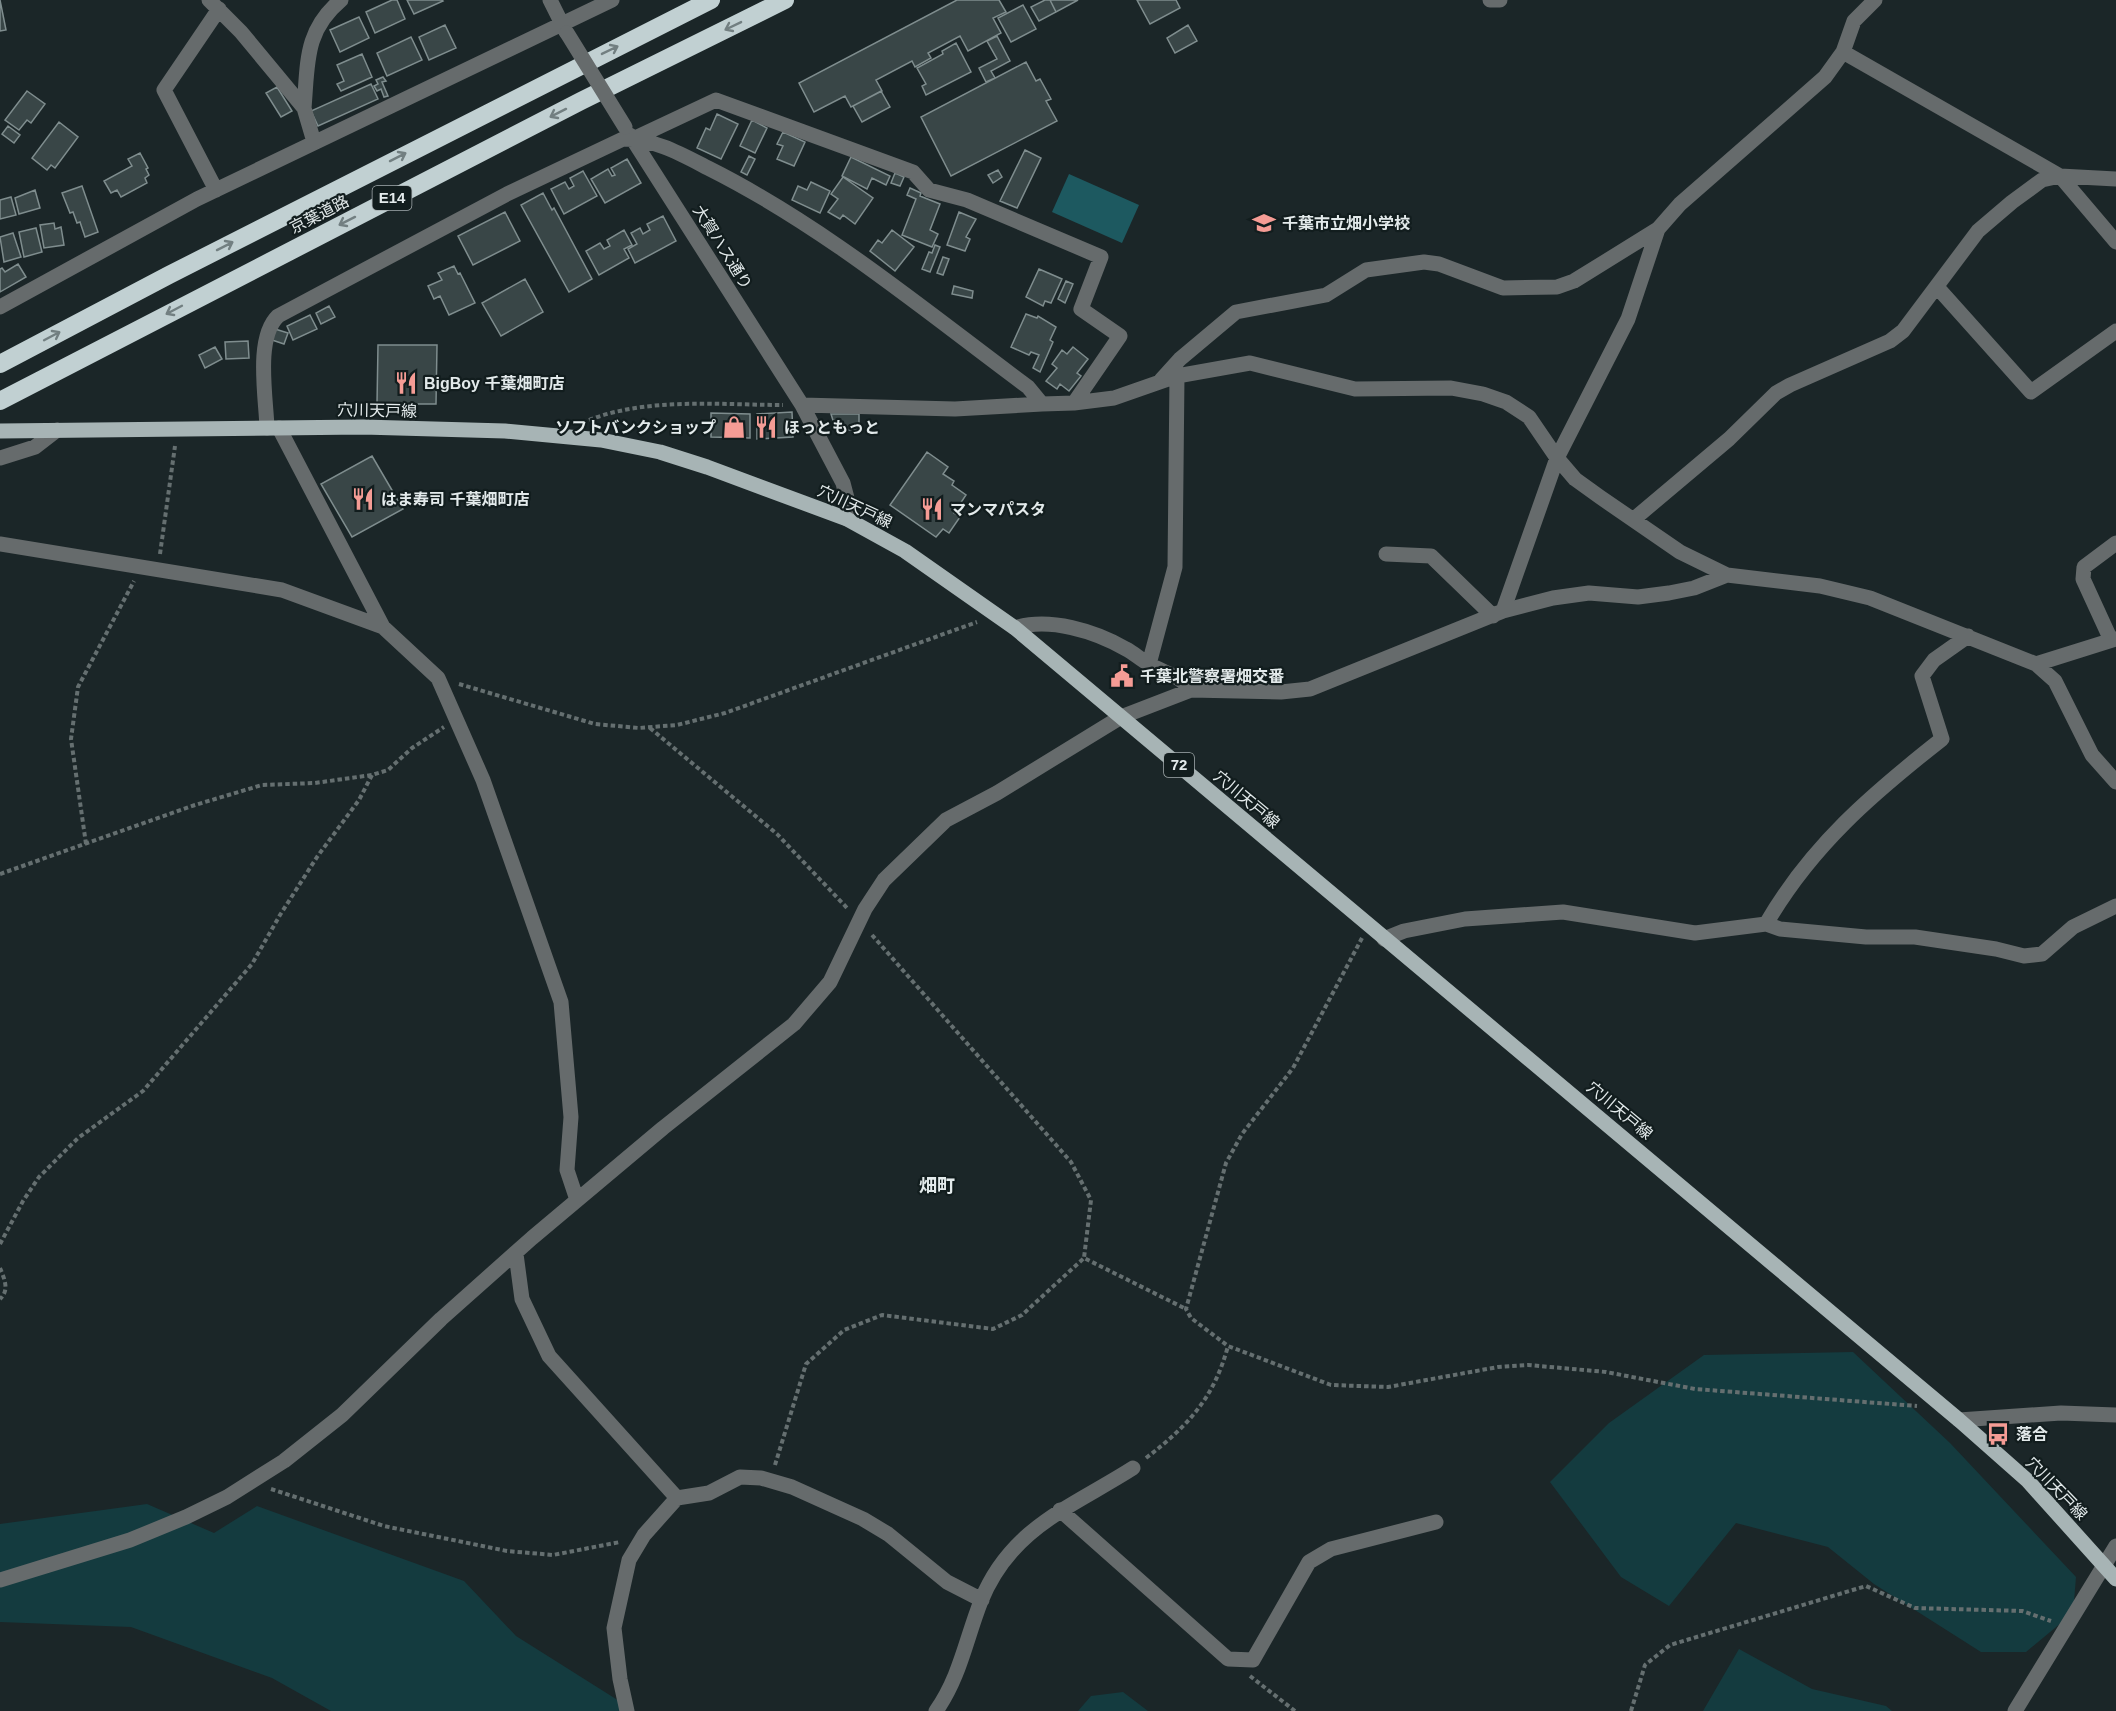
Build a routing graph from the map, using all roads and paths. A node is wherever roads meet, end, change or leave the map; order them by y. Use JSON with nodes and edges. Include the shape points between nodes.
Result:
{"nodes":[{"id":1,"x":341,"y":0,"type":"edge"},
{"id":2,"x":550,"y":0,"type":"edge"},
{"id":3,"x":612,"y":0,"type":"edge"},
{"id":4,"x":711,"y":0,"type":"edge"},
{"id":5,"x":785,"y":0,"type":"edge"},
{"id":6,"x":1490,"y":0,"type":"edge"},
{"id":7,"x":1500,"y":0,"type":"edge"},
{"id":8,"x":1875,"y":0,"type":"edge"},
{"id":9,"x":214,"y":5,"type":"edge"},
{"id":10,"x":564,"y":29,"type":"junction"},
{"id":11,"x":1843,"y":52,"type":"junction"},
{"id":12,"x":304,"y":108,"type":"junction"},
{"id":13,"x":629,"y":133,"type":"junction"},
{"id":14,"x":314,"y":142,"type":"junction"},
{"id":15,"x":2060,"y":176,"type":"junction"},
{"id":16,"x":2116,"y":179,"type":"edge"},
{"id":17,"x":216,"y":190,"type":"junction"},
{"id":18,"x":1658,"y":229,"type":"junction"},
{"id":19,"x":2116,"y":242,"type":"edge"},
{"id":20,"x":1937,"y":287,"type":"junction"},
{"id":21,"x":0,"y":307,"type":"edge"},
{"id":22,"x":2116,"y":331,"type":"edge"},
{"id":23,"x":0,"y":364,"type":"edge"},
{"id":24,"x":1177,"y":376,"type":"junction"},
{"id":25,"x":1159,"y":382,"type":"junction"},
{"id":26,"x":0,"y":401,"type":"edge"},
{"id":27,"x":1074,"y":403,"type":"junction"},
{"id":28,"x":1042,"y":404,"type":"junction"},
{"id":29,"x":802,"y":405,"type":"junction"},
{"id":30,"x":273,"y":428,"type":"junction"},
{"id":31,"x":177,"y":429,"type":"junction"},
{"id":32,"x":57,"y":430,"type":"junction"},
{"id":33,"x":0,"y":431,"type":"edge"},
{"id":34,"x":568,"y":436,"type":"junction"},
{"id":35,"x":0,"y":458,"type":"edge"},
{"id":36,"x":1557,"y":458,"type":"junction"},
{"id":37,"x":847,"y":519,"type":"junction"},
{"id":38,"x":1634,"y":519,"type":"junction"},
{"id":39,"x":2116,"y":543,"type":"edge"},
{"id":40,"x":0,"y":544,"type":"edge"},
{"id":41,"x":1386,"y":554,"type":"dead end"},
{"id":42,"x":141,"y":567,"type":"junction"},
{"id":43,"x":158,"y":570,"type":"junction"},
{"id":44,"x":1727,"y":574,"type":"junction"},
{"id":45,"x":996,"y":613,"type":"junction"},
{"id":46,"x":1498,"y":614,"type":"junction"},
{"id":47,"x":383,"y":627,"type":"junction"},
{"id":48,"x":1015,"y":628,"type":"junction"},
{"id":49,"x":1968,"y":636,"type":"junction"},
{"id":50,"x":2114,"y":639,"type":"edge"},
{"id":51,"x":1149,"y":664,"type":"junction"},
{"id":52,"x":2036,"y":664,"type":"junction"},
{"id":53,"x":438,"y":678,"type":"junction"},
{"id":54,"x":1191,"y":690,"type":"junction"},
{"id":55,"x":1121,"y":717,"type":"junction"},
{"id":56,"x":457,"y":718,"type":"junction"},
{"id":57,"x":650,"y":728,"type":"junction"},
{"id":58,"x":372,"y":775,"type":"junction"},
{"id":59,"x":2116,"y":782,"type":"edge"},
{"id":60,"x":86,"y":844,"type":"junction"},
{"id":61,"x":0,"y":874,"type":"edge"},
{"id":62,"x":2116,"y":906,"type":"edge"},
{"id":63,"x":860,"y":921,"type":"junction"},
{"id":64,"x":1766,"y":924,"type":"junction"},
{"id":65,"x":1369,"y":925,"type":"junction"},
{"id":66,"x":1384,"y":939,"type":"junction"},
{"id":67,"x":577,"y":1200,"type":"junction"},
{"id":68,"x":0,"y":1244,"type":"edge"},
{"id":69,"x":516,"y":1254,"type":"junction"},
{"id":70,"x":1084,"y":1258,"type":"junction"},
{"id":71,"x":0,"y":1268,"type":"edge"},
{"id":72,"x":0,"y":1299,"type":"edge"},
{"id":73,"x":1186,"y":1309,"type":"junction"},
{"id":74,"x":1228,"y":1346,"type":"junction"},
{"id":75,"x":1943,"y":1406,"type":"junction"},
{"id":76,"x":2116,"y":1415,"type":"edge"},
{"id":77,"x":1959,"y":1419,"type":"junction"},
{"id":78,"x":1133,"y":1468,"type":"joint"},
{"id":79,"x":769,"y":1481,"type":"junction"},
{"id":80,"x":251,"y":1482,"type":"junction"},
{"id":81,"x":677,"y":1498,"type":"junction"},
{"id":82,"x":1060,"y":1510,"type":"junction"},
{"id":83,"x":1436,"y":1522,"type":"dead end"},
{"id":84,"x":644,"y":1535,"type":"junction"},
{"id":85,"x":2116,"y":1546,"type":"edge"},
{"id":86,"x":2105,"y":1564,"type":"junction"},
{"id":87,"x":2116,"y":1579,"type":"edge"},
{"id":88,"x":0,"y":1580,"type":"edge"},
{"id":89,"x":982,"y":1600,"type":"junction"},
{"id":90,"x":2066,"y":1626,"type":"junction"},
{"id":91,"x":1228,"y":1659,"type":"junction"},
{"id":92,"x":627,"y":1711,"type":"edge"},
{"id":93,"x":936,"y":1711,"type":"edge"},
{"id":94,"x":1295,"y":1711,"type":"edge"},
{"id":95,"x":1631,"y":1711,"type":"edge"},
{"id":96,"x":2015,"y":1711,"type":"edge"}],
"edges":[{"from":1,"to":12,"type":"street","via":[[325,14],[311,39]]},
{"from":2,"to":10,"type":"street","name":"大賀ハス通り"},
{"from":3,"to":10,"type":"street"},
{"from":23,"to":4,"type":"highway","name":"京葉道路","number":"E14","one_way":true},
{"from":5,"to":26,"type":"highway","name":"京葉道路","number":"E14","one_way":true},
{"from":6,"to":7,"type":"street"},
{"from":8,"to":11,"type":"street","via":[[1854,21]]},
{"from":9,"to":12,"type":"street"},
{"from":9,"to":17,"type":"street","via":[[164,90]]},
{"from":10,"to":13,"type":"street","name":"大賀ハス通り","bridge":true},
{"from":10,"to":14,"type":"street"},
{"from":11,"to":15,"type":"street"},
{"from":11,"to":18,"type":"street","via":[[1825,77],[1680,204]]},
{"from":12,"to":14,"type":"street"},
{"from":13,"to":27,"type":"street","via":[[716,100],[913,172],[928,190],[967,200],[1101,257],[1081,309],[1120,336]]},
{"from":13,"to":28,"type":"street","via":[[742,185],[821,234],[1028,387]]},
{"from":13,"to":29,"type":"street","name":"大賀ハス通り"},
{"from":13,"to":30,"type":"street","via":[[278,316],[267,329],[265,350]]},
{"from":14,"to":17,"type":"street"},
{"from":15,"to":16,"type":"street"},
{"from":15,"to":19,"type":"street"},
{"from":15,"to":20,"type":"street","via":[[2042,180],[1978,231]]},
{"from":17,"to":21,"type":"street"},
{"from":18,"to":25,"type":"street","via":[[1574,281],[1557,287],[1503,288],[1424,262],[1366,270],[1326,295],[1236,312]]},
{"from":18,"to":36,"type":"street","via":[[1628,319]]},
{"from":20,"to":22,"type":"street","via":[[2031,392]]},
{"from":20,"to":38,"type":"street","via":[[1903,331],[1890,341],[1776,393],[1729,439]]},
{"from":24,"to":25,"type":"street"},
{"from":24,"to":36,"type":"street","via":[[1250,363],[1354,389],[1451,388],[1483,394],[1506,402],[1529,417]]},
{"from":24,"to":51,"type":"street","via":[[1175,567]]},
{"from":25,"to":27,"type":"street","via":[[1114,398]]},
{"from":27,"to":28,"type":"street"},
{"from":28,"to":29,"type":"street","via":[[955,409]]},
{"from":29,"to":34,"type":"path","via":[[674,405],[612,411],[586,421]]},
{"from":29,"to":37,"type":"street","name":"大賀ハス通り","via":[[843,483]]},
{"from":30,"to":31,"type":"main road","name":"穴川天戸線","number":"72"},
{"from":30,"to":34,"type":"main road","name":"穴川天戸線","number":"72","via":[[476,430]]},
{"from":30,"to":47,"type":"street"},
{"from":31,"to":32,"type":"main road","name":"穴川天戸線","number":"72"},
{"from":31,"to":43,"type":"path"},
{"from":32,"to":33,"type":"main road","name":"穴川天戸線","number":"72"},
{"from":32,"to":35,"type":"street","via":[[35,447]]},
{"from":34,"to":37,"type":"main road","name":"穴川天戸線","number":"72","via":[[660,452]]},
{"from":36,"to":38,"type":"street","via":[[1575,478]]},
{"from":36,"to":46,"type":"street"},
{"from":37,"to":45,"type":"main road","name":"穴川天戸線","number":"72","via":[[906,551]]},
{"from":38,"to":44,"type":"street","via":[[1680,552]]},
{"from":39,"to":50,"type":"street","via":[[2084,567],[2083,579]]},
{"from":40,"to":42,"type":"street"},
{"from":41,"to":46,"type":"street","via":[[1431,556]]},
{"from":42,"to":43,"type":"street"},
{"from":42,"to":60,"type":"path","via":[[78,687],[71,739]]},
{"from":43,"to":47,"type":"street","via":[[282,590]]},
{"from":44,"to":46,"type":"street","via":[[1694,588],[1669,593],[1638,597],[1589,593],[1553,598]]},
{"from":44,"to":49,"type":"street","via":[[1870,597]]},
{"from":45,"to":48,"type":"main road","name":"穴川天戸線","number":"72"},
{"from":45,"to":57,"type":"path","via":[[724,713]]},
{"from":46,"to":54,"type":"street","via":[[1310,689]]},
{"from":47,"to":53,"type":"street"},
{"from":48,"to":51,"type":"street","via":[[1031,623],[1070,627],[1125,648]]},
{"from":48,"to":55,"type":"main road","name":"穴川天戸線","number":"72"},
{"from":49,"to":52,"type":"street"},
{"from":49,"to":64,"type":"street","via":[[1934,660],[1922,676],[1942,739],[1879,789],[1830,836],[1787,888]]},
{"from":50,"to":52,"type":"street"},
{"from":51,"to":54,"type":"street","via":[[1185,681]]},
{"from":52,"to":59,"type":"street","via":[[2055,681],[2092,754]]},
{"from":53,"to":56,"type":"street"},
{"from":53,"to":57,"type":"path","via":[[596,724]]},
{"from":54,"to":55,"type":"street"},
{"from":55,"to":63,"type":"street","via":[[946,820],[884,880]]},
{"from":55,"to":65,"type":"main road","name":"穴川天戸線","number":"72"},
{"from":56,"to":58,"type":"path","via":[[412,748],[388,770]]},
{"from":56,"to":67,"type":"street","via":[[483,780],[561,1002],[571,1117],[567,1170]]},
{"from":57,"to":63,"type":"path","via":[[777,834]]},
{"from":58,"to":60,"type":"path","via":[[262,785]]},
{"from":58,"to":68,"type":"path","via":[[252,964],[144,1091],[78,1138],[39,1177]]},
{"from":60,"to":61,"type":"path"},
{"from":62,"to":64,"type":"street","via":[[2073,927],[2042,954],[2024,956],[1915,937],[1866,937],[1780,929]]},
{"from":63,"to":67,"type":"street","via":[[830,982],[794,1024]]},
{"from":63,"to":70,"type":"path","via":[[1071,1162],[1091,1200]]},
{"from":64,"to":66,"type":"street","via":[[1695,933],[1563,912],[1465,919]]},
{"from":65,"to":66,"type":"main road","name":"穴川天戸線","number":"72"},
{"from":65,"to":73,"type":"path","via":[[1293,1068],[1242,1134],[1226,1163]]},
{"from":66,"to":75,"type":"main road","name":"穴川天戸線","number":"72"},
{"from":67,"to":69,"type":"street"},
{"from":69,"to":80,"type":"street","via":[[441,1319],[342,1415]]},
{"from":69,"to":81,"type":"street","via":[[522,1299],[549,1356]]},
{"from":70,"to":73,"type":"path"},
{"from":70,"to":79,"type":"path","via":[[1022,1315],[993,1329],[882,1315],[844,1330],[806,1364]]},
{"from":71,"to":72,"type":"path","via":[[6,1283]]},
{"from":73,"to":74,"type":"path","via":[[1191,1318]]},
{"from":74,"to":75,"type":"path","via":[[1332,1385],[1353,1388],[1388,1387],[1527,1365],[1606,1372],[1695,1389]]},
{"from":74,"to":78,"type":"path","via":[[1220,1375],[1197,1412],[1175,1436]]},
{"from":75,"to":77,"type":"main road","name":"穴川天戸線","number":"72"},
{"from":76,"to":77,"type":"street","via":[[2061,1413]]},
{"from":77,"to":86,"type":"main road","name":"穴川天戸線","number":"72","via":[[2028,1481]]},
{"from":78,"to":82,"type":"street"},
{"from":79,"to":81,"type":"street","via":[[740,1477],[709,1493]]},
{"from":79,"to":89,"type":"street","via":[[863,1518],[947,1582]]},
{"from":80,"to":84,"type":"path","via":[[384,1526],[507,1551],[553,1555],[598,1549]]},
{"from":80,"to":88,"type":"street","via":[[186,1517],[130,1540]]},
{"from":81,"to":84,"type":"street"},
{"from":82,"to":89,"type":"street","via":[[1010,1551]]},
{"from":82,"to":91,"type":"street"},
{"from":83,"to":91,"type":"street","via":[[1330,1549],[1309,1562],[1253,1660]]},
{"from":84,"to":92,"type":"street","via":[[629,1560],[614,1628]]},
{"from":85,"to":86,"type":"street"},
{"from":86,"to":87,"type":"main road","name":"穴川天戸線","number":"72"},
{"from":86,"to":90,"type":"street"},
{"from":89,"to":93,"type":"street","via":[[964,1659]]},
{"from":90,"to":95,"type":"path","via":[[2022,1611],[1915,1608],[1866,1586],[1670,1645],[1645,1665]]},
{"from":90,"to":96,"type":"street"},
{"from":91,"to":94,"type":"path"}]}
